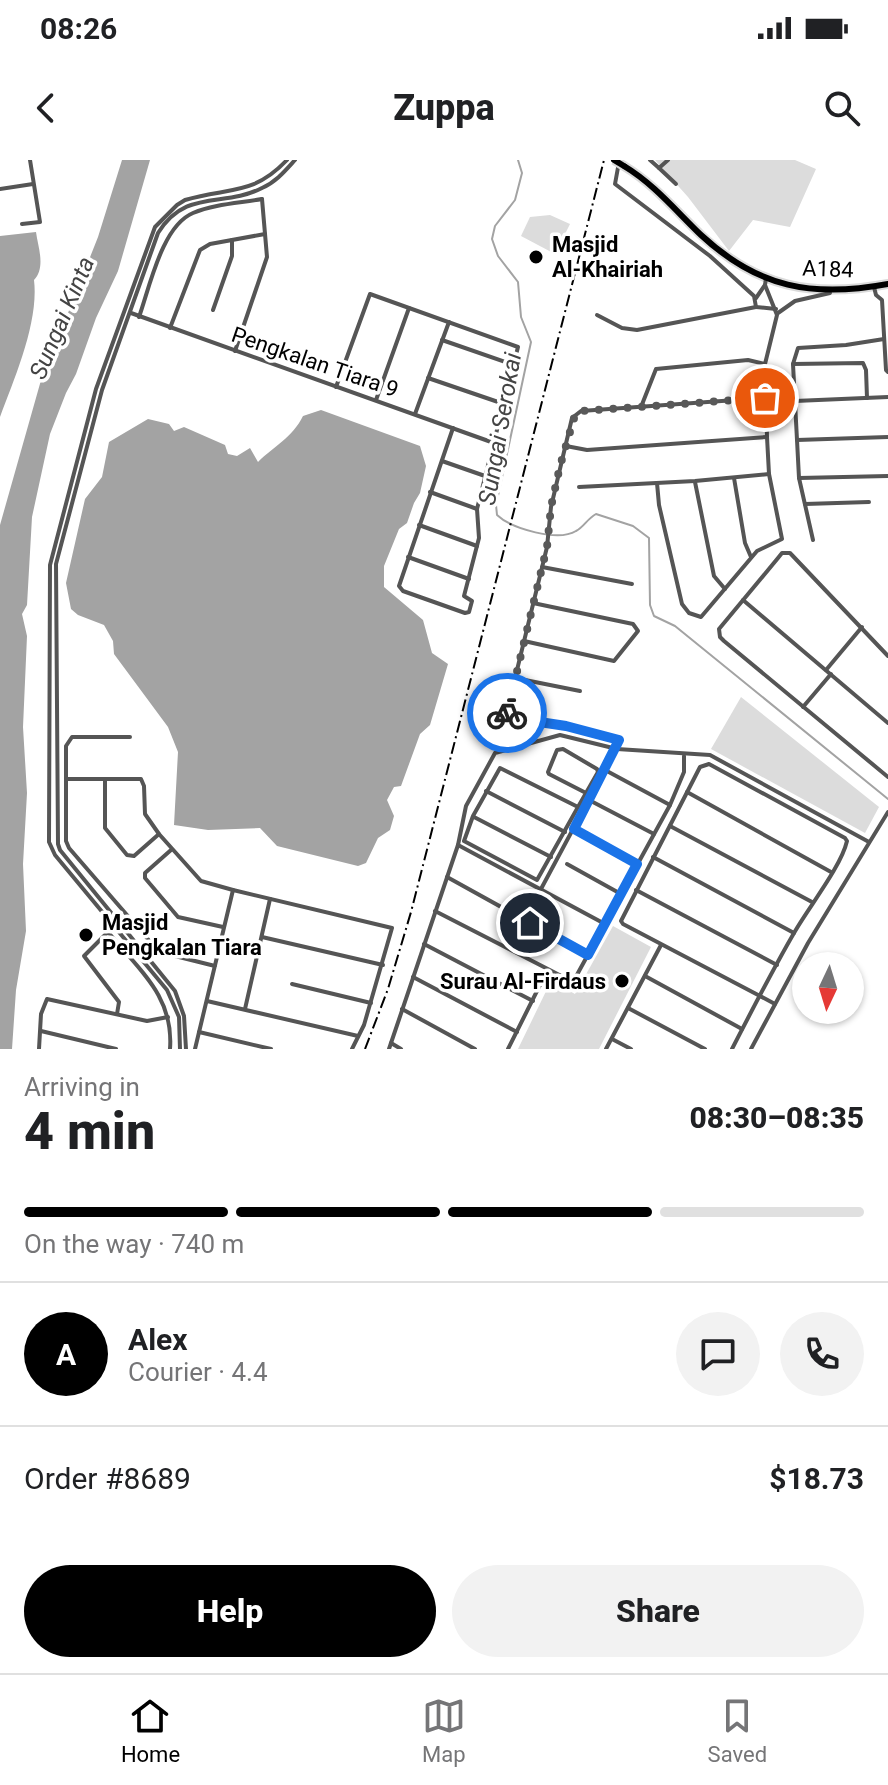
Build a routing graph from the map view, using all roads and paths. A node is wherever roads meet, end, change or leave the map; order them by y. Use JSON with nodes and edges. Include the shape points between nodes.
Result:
{"nodes":[{"id":1,"x":30,"y":160,"type":"edge"},
{"id":2,"x":287,"y":160,"type":"edge"},
{"id":3,"x":295,"y":160,"type":"edge"},
{"id":4,"x":650,"y":160,"type":"edge"},
{"id":5,"x":668,"y":160,"type":"edge"},
{"id":6,"x":619,"y":162,"type":"edge"},
{"id":7,"x":659,"y":168,"type":"junction"},
{"id":8,"x":33,"y":184,"type":"junction"},
{"id":9,"x":676,"y":184,"type":"dead end"},
{"id":10,"x":259,"y":187,"type":"junction"},
{"id":11,"x":0,"y":189,"type":"edge"},
{"id":12,"x":262,"y":199,"type":"junction"},
{"id":13,"x":22,"y":224,"type":"dead end"},
{"id":14,"x":265,"y":234,"type":"junction"},
{"id":15,"x":232,"y":240,"type":"junction"},
{"id":16,"x":766,"y":282,"type":"junction"},
{"id":17,"x":888,"y":284,"type":"edge"},
{"id":18,"x":874,"y":287,"type":"junction"},
{"id":19,"x":830,"y":293,"type":"dead end"},
{"id":20,"x":756,"y":298,"type":"junction"},
{"id":21,"x":885,"y":300,"type":"edge"},
{"id":22,"x":756,"y":307,"type":"junction"},
{"id":23,"x":409,"y":308,"type":"junction"},
{"id":24,"x":213,"y":310,"type":"dead end"},
{"id":25,"x":127,"y":312,"type":"junction"},
{"id":26,"x":776,"y":312,"type":"junction"},
{"id":27,"x":597,"y":315,"type":"dead end"},
{"id":28,"x":139,"y":317,"type":"junction"},
{"id":29,"x":449,"y":322,"type":"junction"},
{"id":30,"x":170,"y":328,"type":"junction"},
{"id":31,"x":886,"y":337,"type":"edge"},
{"id":32,"x":442,"y":340,"type":"junction"},
{"id":33,"x":235,"y":351,"type":"junction"},
{"id":34,"x":765,"y":364,"type":"junction"},
{"id":35,"x":793,"y":364,"type":"junction"},
{"id":36,"x":514,"y":365,"type":"junction"},
{"id":37,"x":888,"y":372,"type":"edge"},
{"id":38,"x":428,"y":378,"type":"junction"},
{"id":39,"x":336,"y":387,"type":"junction"},
{"id":40,"x":888,"y":397,"type":"edge"},
{"id":41,"x":765,"y":398,"type":"junction"},
{"id":42,"x":867,"y":398,"type":"junction"},
{"id":43,"x":375,"y":401,"type":"junction"},
{"id":44,"x":795,"y":401,"type":"junction"},
{"id":45,"x":504,"y":404,"type":"junction"},
{"id":46,"x":641,"y":407,"type":"junction"},
{"id":47,"x":415,"y":414,"type":"junction"},
{"id":48,"x":453,"y":428,"type":"junction"},
{"id":49,"x":767,"y":437,"type":"junction"},
{"id":50,"x":888,"y":437,"type":"edge"},
{"id":51,"x":797,"y":440,"type":"junction"},
{"id":52,"x":494,"y":443,"type":"junction"},
{"id":53,"x":565,"y":446,"type":"junction"},
{"id":54,"x":441,"y":461,"type":"junction"},
{"id":55,"x":769,"y":474,"type":"junction"},
{"id":56,"x":485,"y":476,"type":"junction"},
{"id":57,"x":888,"y":476,"type":"edge"},
{"id":58,"x":734,"y":478,"type":"junction"},
{"id":59,"x":799,"y":478,"type":"junction"},
{"id":60,"x":695,"y":481,"type":"junction"},
{"id":61,"x":657,"y":483,"type":"junction"},
{"id":62,"x":579,"y":487,"type":"dead end"},
{"id":63,"x":430,"y":492,"type":"junction"},
{"id":64,"x":869,"y":502,"type":"dead end"},
{"id":65,"x":805,"y":504,"type":"junction"},
{"id":66,"x":477,"y":509,"type":"junction"},
{"id":67,"x":419,"y":525,"type":"junction"},
{"id":68,"x":813,"y":540,"type":"dead end"},
{"id":69,"x":477,"y":546,"type":"junction"},
{"id":70,"x":408,"y":557,"type":"junction"},
{"id":71,"x":751,"y":557,"type":"junction"},
{"id":72,"x":542,"y":567,"type":"junction"},
{"id":73,"x":469,"y":579,"type":"junction"},
{"id":74,"x":632,"y":584,"type":"dead end"},
{"id":75,"x":725,"y":589,"type":"junction"},
{"id":76,"x":742,"y":600,"type":"junction"},
{"id":77,"x":533,"y":603,"type":"junction"},
{"id":78,"x":862,"y":627,"type":"junction"},
{"id":79,"x":524,"y":641,"type":"junction"},
{"id":80,"x":888,"y":656,"type":"edge"},
{"id":81,"x":828,"y":672,"type":"junction"},
{"id":82,"x":515,"y":678,"type":"junction"},
{"id":83,"x":580,"y":691,"type":"dead end"},
{"id":84,"x":803,"y":707,"type":"junction"},
{"id":85,"x":888,"y":723,"type":"edge"},
{"id":86,"x":130,"y":737,"type":"dead end"},
{"id":87,"x":617,"y":749,"type":"junction"},
{"id":88,"x":684,"y":755,"type":"junction"},
{"id":89,"x":605,"y":770,"type":"junction"},
{"id":90,"x":887,"y":777,"type":"edge"},
{"id":91,"x":105,"y":779,"type":"junction"},
{"id":92,"x":66,"y":781,"type":"junction"},
{"id":93,"x":486,"y":791,"type":"junction"},
{"id":94,"x":687,"y":792,"type":"junction"},
{"id":95,"x":589,"y":797,"type":"junction"},
{"id":96,"x":670,"y":805,"type":"junction"},
{"id":97,"x":578,"y":807,"type":"junction"},
{"id":98,"x":888,"y":812,"type":"edge"},
{"id":99,"x":473,"y":816,"type":"junction"},
{"id":100,"x":670,"y":826,"type":"junction"},
{"id":101,"x":574,"y":829,"type":"junction"},
{"id":102,"x":565,"y":832,"type":"junction"},
{"id":103,"x":159,"y":834,"type":"junction"},
{"id":104,"x":654,"y":834,"type":"junction"},
{"id":105,"x":869,"y":842,"type":"junction"},
{"id":106,"x":458,"y":845,"type":"junction"},
{"id":107,"x":172,"y":849,"type":"junction"},
{"id":108,"x":653,"y":857,"type":"junction"},
{"id":109,"x":554,"y":858,"type":"junction"},
{"id":110,"x":567,"y":864,"type":"dead end"},
{"id":111,"x":637,"y":864,"type":"junction"},
{"id":112,"x":831,"y":872,"type":"junction"},
{"id":113,"x":447,"y":877,"type":"junction"},
{"id":114,"x":541,"y":889,"type":"junction"},
{"id":115,"x":233,"y":890,"type":"junction"},
{"id":116,"x":636,"y":890,"type":"junction"},
{"id":117,"x":105,"y":892,"type":"junction"},
{"id":118,"x":621,"y":894,"type":"junction"},
{"id":119,"x":96,"y":898,"type":"junction"},
{"id":120,"x":270,"y":899,"type":"junction"},
{"id":121,"x":812,"y":902,"type":"junction"},
{"id":122,"x":435,"y":911,"type":"junction"},
{"id":123,"x":605,"y":924,"type":"junction"},
{"id":124,"x":115,"y":925,"type":"junction"},
{"id":125,"x":223,"y":927,"type":"junction"},
{"id":126,"x":108,"y":932,"type":"junction"},
{"id":127,"x":794,"y":933,"type":"junction"},
{"id":128,"x":262,"y":937,"type":"junction"},
{"id":129,"x":424,"y":944,"type":"junction"},
{"id":130,"x":662,"y":944,"type":"junction"},
{"id":131,"x":588,"y":955,"type":"junction"},
{"id":132,"x":383,"y":965,"type":"junction"},
{"id":133,"x":777,"y":965,"type":"junction"},
{"id":134,"x":215,"y":966,"type":"junction"},
{"id":135,"x":547,"y":971,"type":"junction"},
{"id":136,"x":645,"y":976,"type":"junction"},
{"id":137,"x":413,"y":977,"type":"junction"},
{"id":138,"x":292,"y":984,"type":"dead end"},
{"id":139,"x":760,"y":996,"type":"junction"},
{"id":140,"x":207,"y":1001,"type":"junction"},
{"id":141,"x":533,"y":1001,"type":"junction"},
{"id":142,"x":371,"y":1003,"type":"junction"},
{"id":143,"x":775,"y":1004,"type":"junction"},
{"id":144,"x":628,"y":1008,"type":"junction"},
{"id":145,"x":245,"y":1009,"type":"junction"},
{"id":146,"x":402,"y":1009,"type":"junction"},
{"id":147,"x":117,"y":1014,"type":"junction"},
{"id":148,"x":168,"y":1017,"type":"junction"},
{"id":149,"x":742,"y":1029,"type":"junction"},
{"id":150,"x":41,"y":1031,"type":"junction"},
{"id":151,"x":199,"y":1032,"type":"junction"},
{"id":152,"x":517,"y":1032,"type":"junction"},
{"id":153,"x":358,"y":1036,"type":"junction"},
{"id":154,"x":612,"y":1039,"type":"junction"},
{"id":155,"x":390,"y":1046,"type":"edge"},
{"id":156,"x":39,"y":1049,"type":"edge"},
{"id":157,"x":116,"y":1049,"type":"edge"},
{"id":158,"x":170,"y":1049,"type":"edge"},
{"id":159,"x":183,"y":1049,"type":"edge"},
{"id":160,"x":195,"y":1049,"type":"edge"},
{"id":161,"x":271,"y":1049,"type":"edge"},
{"id":162,"x":352,"y":1049,"type":"edge"},
{"id":163,"x":401,"y":1049,"type":"edge"},
{"id":164,"x":475,"y":1049,"type":"edge"},
{"id":165,"x":508,"y":1049,"type":"edge"},
{"id":166,"x":606,"y":1049,"type":"edge"},
{"id":167,"x":631,"y":1049,"type":"edge"},
{"id":168,"x":705,"y":1049,"type":"edge"},
{"id":169,"x":732,"y":1049,"type":"edge"},
{"id":170,"x":751,"y":1049,"type":"edge"}],
"edges":[{"from":1,"to":8,"type":"street"},
{"from":2,"to":10,"type":"street"},
{"from":3,"to":10,"type":"street","via":[[277,180]]},
{"from":4,"to":7,"type":"street"},
{"from":5,"to":7,"type":"street"},
{"from":6,"to":16,"type":"main road","name":"A184","via":[[658,190],[716,248]]},
{"from":6,"to":20,"type":"street","via":[[615,184]]},
{"from":7,"to":9,"type":"street"},
{"from":8,"to":11,"type":"street"},
{"from":8,"to":13,"type":"street","via":[[40,222]]},
{"from":10,"to":12,"type":"street"},
{"from":10,"to":25,"type":"street","via":[[185,200],[164,216],[155,227]]},
{"from":12,"to":14,"type":"street"},
{"from":12,"to":28,"type":"street","via":[[198,211],[177,224]]},
{"from":14,"to":15,"type":"street"},
{"from":14,"to":33,"type":"street","via":[[267,257]]},
{"from":15,"to":24,"type":"street","via":[[232,256]]},
{"from":15,"to":30,"type":"street","via":[[200,250]]},
{"from":16,"to":18,"type":"main road","name":"A184","via":[[829,292]]},
{"from":16,"to":20,"type":"street"},
{"from":16,"to":26,"type":"street"},
{"from":17,"to":18,"type":"main road","name":"A184"},
{"from":18,"to":21,"type":"street"},
{"from":19,"to":26,"type":"street","via":[[795,301]]},
{"from":20,"to":22,"type":"street"},
{"from":21,"to":31,"type":"street"},
{"from":22,"to":26,"type":"street"},
{"from":22,"to":27,"type":"street","via":[[637,330]]},
{"from":23,"to":29,"type":"street"},
{"from":23,"to":39,"type":"street","via":[[370,294]]},
{"from":23,"to":43,"type":"street"},
{"from":25,"to":28,"type":"street","name":"Pengkalan Tiara 9"},
{"from":25,"to":119,"type":"street","via":[[96,389],[50,565],[49,842]]},
{"from":26,"to":34,"type":"street"},
{"from":28,"to":30,"type":"street","name":"Pengkalan Tiara 9"},
{"from":29,"to":32,"type":"street"},
{"from":29,"to":36,"type":"street","via":[[517,346]]},
{"from":30,"to":33,"type":"street","name":"Pengkalan Tiara 9"},
{"from":31,"to":35,"type":"street","via":[[798,348]]},
{"from":31,"to":37,"type":"street"},
{"from":32,"to":36,"type":"street"},
{"from":32,"to":38,"type":"street"},
{"from":33,"to":39,"type":"street","name":"Pengkalan Tiara 9"},
{"from":34,"to":41,"type":"street"},
{"from":34,"to":46,"type":"street","via":[[748,360],[659,368],[652,372]]},
{"from":35,"to":42,"type":"street","via":[[863,363]]},
{"from":35,"to":44,"type":"street"},
{"from":36,"to":45,"type":"street"},
{"from":38,"to":45,"type":"street"},
{"from":38,"to":47,"type":"street"},
{"from":39,"to":43,"type":"street","name":"Pengkalan Tiara 9"},
{"from":40,"to":42,"type":"street"},
{"from":41,"to":46,"type":"street"},
{"from":41,"to":49,"type":"street"},
{"from":42,"to":44,"type":"street"},
{"from":43,"to":47,"type":"street","name":"Pengkalan Tiara 9"},
{"from":44,"to":51,"type":"street"},
{"from":45,"to":52,"type":"street"},
{"from":46,"to":53,"type":"street","via":[[576,413]]},
{"from":47,"to":48,"type":"street","name":"Pengkalan Tiara 9"},
{"from":48,"to":52,"type":"street","name":"Pengkalan Tiara 9"},
{"from":48,"to":54,"type":"street"},
{"from":49,"to":53,"type":"street","via":[[587,450]]},
{"from":49,"to":55,"type":"street"},
{"from":50,"to":51,"type":"street"},
{"from":51,"to":59,"type":"street"},
{"from":52,"to":56,"type":"street"},
{"from":53,"to":72,"type":"street"},
{"from":54,"to":56,"type":"street"},
{"from":54,"to":63,"type":"street"},
{"from":55,"to":58,"type":"street"},
{"from":55,"to":71,"type":"street","via":[[782,539]]},
{"from":56,"to":66,"type":"street"},
{"from":57,"to":59,"type":"street"},
{"from":58,"to":60,"type":"street"},
{"from":58,"to":71,"type":"street"},
{"from":59,"to":65,"type":"street"},
{"from":60,"to":61,"type":"street"},
{"from":60,"to":75,"type":"street","via":[[714,576]]},
{"from":61,"to":62,"type":"street"},
{"from":61,"to":75,"type":"street","via":[[682,604],[696,616],[706,614]]},
{"from":63,"to":66,"type":"street"},
{"from":63,"to":67,"type":"street"},
{"from":64,"to":65,"type":"street"},
{"from":65,"to":68,"type":"street"},
{"from":66,"to":69,"type":"street"},
{"from":67,"to":69,"type":"street"},
{"from":67,"to":70,"type":"street"},
{"from":69,"to":73,"type":"street"},
{"from":70,"to":73,"type":"street"},
{"from":70,"to":73,"type":"street","via":[[399,583],[403,591],[465,613],[472,601],[464,596]]},
{"from":71,"to":75,"type":"street"},
{"from":72,"to":74,"type":"street"},
{"from":72,"to":77,"type":"street"},
{"from":76,"to":78,"type":"street","via":[[782,553],[790,553]]},
{"from":76,"to":81,"type":"street"},
{"from":76,"to":84,"type":"street","via":[[719,629],[724,641]]},
{"from":77,"to":79,"type":"street"},
{"from":77,"to":79,"type":"street","via":[[638,627],[637,635],[614,661]]},
{"from":78,"to":80,"type":"street"},
{"from":78,"to":81,"type":"street"},
{"from":79,"to":82,"type":"street"},
{"from":81,"to":84,"type":"street"},
{"from":81,"to":85,"type":"street"},
{"from":82,"to":83,"type":"street"},
{"from":82,"to":87,"type":"street","via":[[508,715],[619,740]]},
{"from":84,"to":90,"type":"street"},
{"from":86,"to":92,"type":"street","via":[[72,737],[66,744]]},
{"from":87,"to":88,"type":"street"},
{"from":87,"to":89,"type":"street"},
{"from":87,"to":106,"type":"street","via":[[560,735],[495,753],[466,806]]},
{"from":88,"to":96,"type":"street","via":[[684,772]]},
{"from":88,"to":105,"type":"street","via":[[710,755]]},
{"from":89,"to":95,"type":"street"},
{"from":89,"to":96,"type":"street"},
{"from":91,"to":92,"type":"street"},
{"from":91,"to":103,"type":"street","via":[[141,779],[146,818]]},
{"from":91,"to":103,"type":"street","via":[[105,828],[127,855],[134,856]]},
{"from":92,"to":117,"type":"street","via":[[67,844]]},
{"from":93,"to":97,"type":"street","via":[[503,769]]},
{"from":93,"to":99,"type":"street"},
{"from":93,"to":102,"type":"street"},
{"from":94,"to":100,"type":"street"},
{"from":94,"to":112,"type":"street"},
{"from":94,"to":112,"type":"street","via":[[700,767],[709,764],[845,838]]},
{"from":95,"to":95,"type":"street","via":[[597,769],[557,750],[548,772]]},
{"from":95,"to":97,"type":"street"},
{"from":95,"to":101,"type":"street"},
{"from":95,"to":104,"type":"street"},
{"from":96,"to":104,"type":"street"},
{"from":97,"to":102,"type":"street"},
{"from":98,"to":105,"type":"street"},
{"from":99,"to":109,"type":"street"},
{"from":99,"to":109,"type":"street","via":[[464,841],[534,879]]},
{"from":100,"to":108,"type":"street"},
{"from":100,"to":121,"type":"street"},
{"from":101,"to":109,"type":"street"},
{"from":101,"to":111,"type":"street"},
{"from":102,"to":109,"type":"street"},
{"from":103,"to":107,"type":"street"},
{"from":104,"to":111,"type":"street"},
{"from":105,"to":143,"type":"street"},
{"from":106,"to":113,"type":"street"},
{"from":106,"to":114,"type":"street"},
{"from":107,"to":115,"type":"street","via":[[201,881]]},
{"from":107,"to":125,"type":"street","via":[[145,878],[178,917]]},
{"from":108,"to":116,"type":"street"},
{"from":108,"to":127,"type":"street"},
{"from":109,"to":114,"type":"street"},
{"from":110,"to":118,"type":"street"},
{"from":111,"to":118,"type":"street"},
{"from":112,"to":121,"type":"street"},
{"from":113,"to":122,"type":"street"},
{"from":113,"to":131,"type":"street"},
{"from":114,"to":123,"type":"street"},
{"from":115,"to":120,"type":"street"},
{"from":115,"to":125,"type":"street"},
{"from":116,"to":130,"type":"street","via":[[620,918]]},
{"from":116,"to":133,"type":"street"},
{"from":117,"to":119,"type":"street"},
{"from":117,"to":134,"type":"street","via":[[159,952]]},
{"from":118,"to":123,"type":"street"},
{"from":119,"to":124,"type":"street"},
{"from":119,"to":159,"type":"street","via":[[175,991],[184,1016]]},
{"from":120,"to":128,"type":"street"},
{"from":120,"to":132,"type":"street","via":[[390,926]]},
{"from":121,"to":127,"type":"street"},
{"from":122,"to":129,"type":"street"},
{"from":122,"to":135,"type":"street"},
{"from":123,"to":131,"type":"street"},
{"from":124,"to":126,"type":"street"},
{"from":124,"to":159,"type":"street","via":[[174,1003]]},
{"from":125,"to":134,"type":"street"},
{"from":126,"to":147,"type":"street","via":[[84,954],[119,1002]]},
{"from":126,"to":148,"type":"street","via":[[158,992]]},
{"from":127,"to":133,"type":"street"},
{"from":128,"to":132,"type":"street"},
{"from":128,"to":145,"type":"street"},
{"from":129,"to":137,"type":"street"},
{"from":129,"to":141,"type":"street"},
{"from":130,"to":136,"type":"street"},
{"from":130,"to":139,"type":"street"},
{"from":131,"to":135,"type":"street","via":[[573,982]]},
{"from":132,"to":142,"type":"street"},
{"from":133,"to":139,"type":"street"},
{"from":134,"to":140,"type":"street"},
{"from":135,"to":141,"type":"street"},
{"from":136,"to":144,"type":"street"},
{"from":136,"to":149,"type":"street"},
{"from":137,"to":146,"type":"street"},
{"from":137,"to":152,"type":"street"},
{"from":138,"to":142,"type":"street"},
{"from":139,"to":143,"type":"street"},
{"from":139,"to":149,"type":"street"},
{"from":140,"to":145,"type":"street"},
{"from":140,"to":151,"type":"street"},
{"from":141,"to":152,"type":"street"},
{"from":142,"to":153,"type":"street"},
{"from":143,"to":170,"type":"street"},
{"from":144,"to":154,"type":"street"},
{"from":144,"to":168,"type":"street"},
{"from":145,"to":153,"type":"street"},
{"from":146,"to":155,"type":"street"},
{"from":146,"to":164,"type":"street"},
{"from":147,"to":148,"type":"street","via":[[147,1021]]},
{"from":147,"to":150,"type":"street","via":[[47,999]]},
{"from":148,"to":158,"type":"street"},
{"from":149,"to":169,"type":"street"},
{"from":150,"to":156,"type":"street"},
{"from":150,"to":157,"type":"street"},
{"from":151,"to":160,"type":"street"},
{"from":151,"to":161,"type":"street"},
{"from":152,"to":165,"type":"street"},
{"from":153,"to":162,"type":"street"},
{"from":154,"to":166,"type":"street"},
{"from":154,"to":167,"type":"street"},
{"from":155,"to":163,"type":"street"}]}
